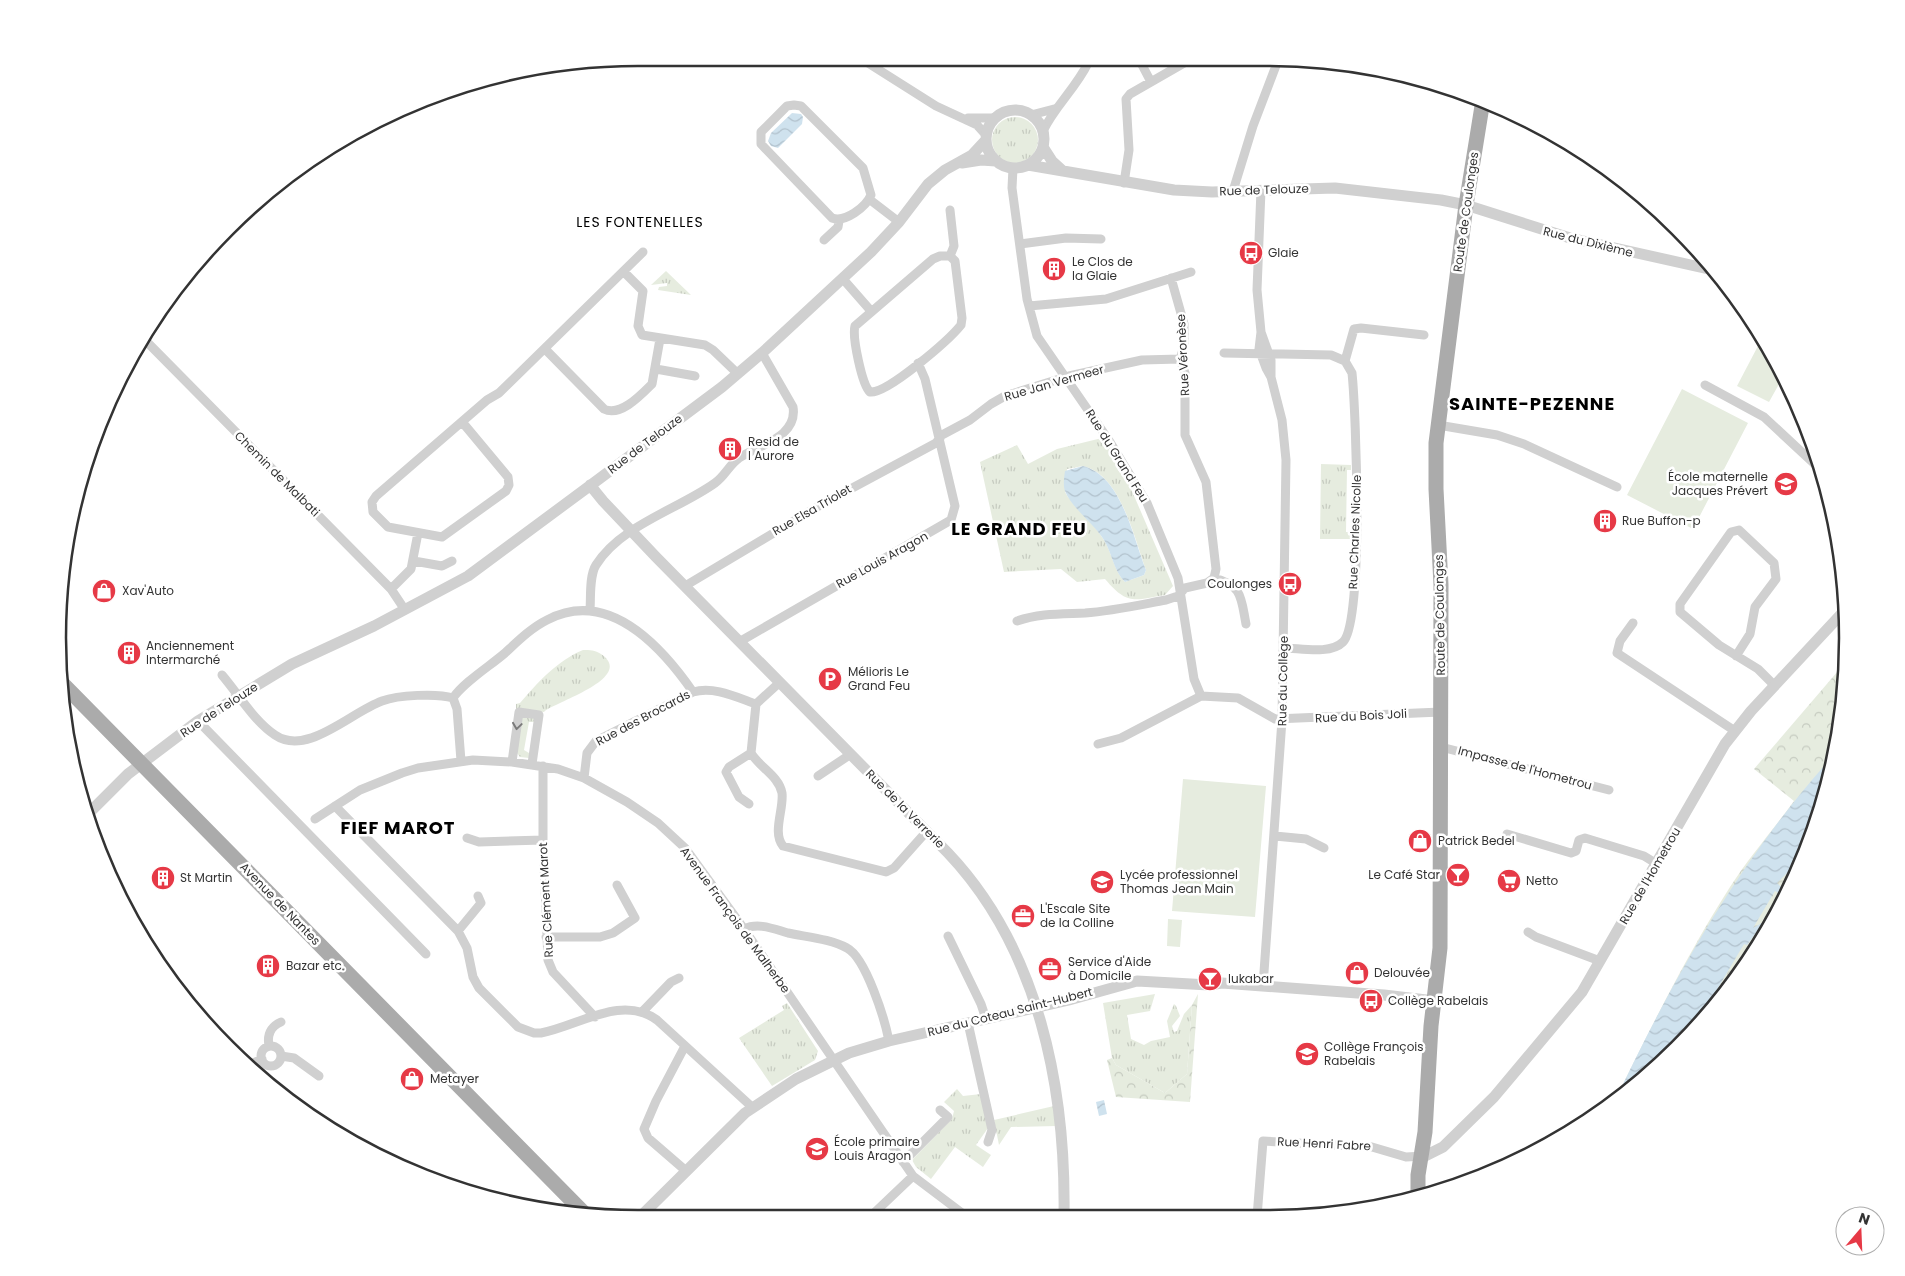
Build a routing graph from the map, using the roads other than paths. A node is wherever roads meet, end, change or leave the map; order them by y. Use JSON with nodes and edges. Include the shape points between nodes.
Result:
{"nodes":[{"id":1,"x":876,"y":66,"type":"edge"},
{"id":2,"x":1086,"y":66,"type":"edge"},
{"id":3,"x":1143,"y":66,"type":"edge"},
{"id":4,"x":1177,"y":66,"type":"edge"},
{"id":5,"x":1275,"y":66,"type":"edge"},
{"id":6,"x":1151,"y":82,"type":"junction"},
{"id":7,"x":1482,"y":108,"type":"edge"},
{"id":8,"x":1054,"y":109,"type":"junction"},
{"id":9,"x":1031,"y":115,"type":"junction"},
{"id":10,"x":960,"y":117,"type":"junction"},
{"id":11,"x":994,"y":118,"type":"junction"},
{"id":12,"x":1043,"y":132,"type":"junction"},
{"id":13,"x":986,"y":138,"type":"junction"},
{"id":14,"x":1043,"y":147,"type":"junction"},
{"id":15,"x":996,"y":162,"type":"junction"},
{"id":16,"x":960,"y":163,"type":"junction"},
{"id":17,"x":1028,"y":165,"type":"junction"},
{"id":18,"x":1013,"y":168,"type":"junction"},
{"id":19,"x":1064,"y":171,"type":"junction"},
{"id":20,"x":1124,"y":183,"type":"junction"},
{"id":21,"x":1260,"y":190,"type":"junction"},
{"id":22,"x":1233,"y":191,"type":"junction"},
{"id":23,"x":869,"y":199,"type":"junction"},
{"id":24,"x":1466,"y":205,"type":"junction"},
{"id":25,"x":950,"y":210,"type":"dead end"},
{"id":26,"x":836,"y":219,"type":"junction"},
{"id":27,"x":899,"y":222,"type":"junction"},
{"id":28,"x":824,"y":240,"type":"dead end"},
{"id":29,"x":1100,"y":240,"type":"dead end"},
{"id":30,"x":1020,"y":244,"type":"junction"},
{"id":31,"x":643,"y":252,"type":"dead end"},
{"id":32,"x":950,"y":256,"type":"junction"},
{"id":33,"x":1697,"y":261,"type":"edge"},
{"id":34,"x":624,"y":272,"type":"junction"},
{"id":35,"x":1191,"y":272,"type":"dead end"},
{"id":36,"x":1171,"y":278,"type":"junction"},
{"id":37,"x":843,"y":279,"type":"junction"},
{"id":38,"x":1029,"y":306,"type":"junction"},
{"id":39,"x":871,"y":311,"type":"junction"},
{"id":40,"x":1424,"y":335,"type":"dead end"},
{"id":41,"x":660,"y":339,"type":"junction"},
{"id":42,"x":148,"y":343,"type":"edge"},
{"id":43,"x":545,"y":349,"type":"junction"},
{"id":44,"x":762,"y":353,"type":"junction"},
{"id":45,"x":1224,"y":353,"type":"dead end"},
{"id":46,"x":1264,"y":354,"type":"junction"},
{"id":47,"x":1180,"y":359,"type":"junction"},
{"id":48,"x":1345,"y":361,"type":"junction"},
{"id":49,"x":918,"y":363,"type":"junction"},
{"id":50,"x":656,"y":369,"type":"junction"},
{"id":51,"x":738,"y":373,"type":"junction"},
{"id":52,"x":695,"y":376,"type":"dead end"},
{"id":53,"x":1065,"y":378,"type":"junction"},
{"id":54,"x":1705,"y":385,"type":"dead end"},
{"id":55,"x":463,"y":423,"type":"junction"},
{"id":56,"x":1438,"y":425,"type":"junction"},
{"id":57,"x":939,"y":438,"type":"junction"},
{"id":58,"x":1810,"y":459,"type":"edge"},
{"id":59,"x":590,"y":485,"type":"junction"},
{"id":60,"x":1617,"y":487,"type":"dead end"},
{"id":61,"x":631,"y":531,"type":"junction"},
{"id":62,"x":418,"y":533,"type":"junction"},
{"id":63,"x":414,"y":561,"type":"junction"},
{"id":64,"x":452,"y":561,"type":"dead end"},
{"id":65,"x":1214,"y":578,"type":"junction"},
{"id":66,"x":685,"y":586,"type":"junction"},
{"id":67,"x":391,"y":589,"type":"junction"},
{"id":68,"x":1182,"y":591,"type":"junction"},
{"id":69,"x":405,"y":610,"type":"junction"},
{"id":70,"x":590,"y":610,"type":"junction"},
{"id":71,"x":1838,"y":617,"type":"edge"},
{"id":72,"x":1017,"y":621,"type":"dead end"},
{"id":73,"x":1633,"y":622,"type":"dead end"},
{"id":74,"x":1246,"y":624,"type":"dead end"},
{"id":75,"x":739,"y":642,"type":"junction"},
{"id":76,"x":1283,"y":648,"type":"junction"},
{"id":77,"x":1736,"y":656,"type":"junction"},
{"id":78,"x":222,"y":676,"type":"dead end"},
{"id":79,"x":779,"y":683,"type":"junction"},
{"id":80,"x":1775,"y":686,"type":"junction"},
{"id":81,"x":69,"y":690,"type":"edge"},
{"id":82,"x":693,"y":692,"type":"junction"},
{"id":83,"x":239,"y":696,"type":"junction"},
{"id":84,"x":1201,"y":696,"type":"junction"},
{"id":85,"x":453,"y":698,"type":"junction"},
{"id":86,"x":756,"y":704,"type":"junction"},
{"id":87,"x":1441,"y":712,"type":"junction"},
{"id":88,"x":1282,"y":720,"type":"junction"},
{"id":89,"x":198,"y":721,"type":"junction"},
{"id":90,"x":1735,"y":731,"type":"junction"},
{"id":91,"x":1098,"y":744,"type":"dead end"},
{"id":92,"x":1441,"y":747,"type":"junction"},
{"id":93,"x":156,"y":753,"type":"junction"},
{"id":94,"x":751,"y":753,"type":"junction"},
{"id":95,"x":851,"y":754,"type":"junction"},
{"id":96,"x":461,"y":761,"type":"junction"},
{"id":97,"x":512,"y":762,"type":"junction"},
{"id":98,"x":142,"y":763,"type":"junction"},
{"id":99,"x":532,"y":764,"type":"junction"},
{"id":100,"x":543,"y":766,"type":"junction"},
{"id":101,"x":818,"y":776,"type":"dead end"},
{"id":102,"x":584,"y":778,"type":"junction"},
{"id":103,"x":1609,"y":790,"type":"dead end"},
{"id":104,"x":749,"y":804,"type":"dead end"},
{"id":105,"x":335,"y":806,"type":"junction"},
{"id":106,"x":93,"y":809,"type":"edge"},
{"id":107,"x":314,"y":819,"type":"dead end"},
{"id":108,"x":927,"y":831,"type":"junction"},
{"id":109,"x":1507,"y":834,"type":"dead end"},
{"id":110,"x":1275,"y":836,"type":"junction"},
{"id":111,"x":467,"y":838,"type":"dead end"},
{"id":112,"x":543,"y":840,"type":"junction"},
{"id":113,"x":1324,"y":848,"type":"dead end"},
{"id":114,"x":1657,"y":864,"type":"junction"},
{"id":115,"x":617,"y":885,"type":"dead end"},
{"id":116,"x":478,"y":896,"type":"dead end"},
{"id":117,"x":744,"y":929,"type":"junction"},
{"id":118,"x":458,"y":931,"type":"junction"},
{"id":119,"x":1528,"y":932,"type":"dead end"},
{"id":120,"x":948,"y":936,"type":"dead end"},
{"id":121,"x":546,"y":937,"type":"junction"},
{"id":122,"x":426,"y":954,"type":"dead end"},
{"id":123,"x":1600,"y":960,"type":"junction"},
{"id":124,"x":679,"y":978,"type":"dead end"},
{"id":125,"x":1263,"y":986,"type":"junction"},
{"id":126,"x":1435,"y":1001,"type":"junction"},
{"id":127,"x":1037,"y":1007,"type":"junction"},
{"id":128,"x":643,"y":1012,"type":"junction"},
{"id":129,"x":595,"y":1017,"type":"junction"},
{"id":130,"x":986,"y":1019,"type":"junction"},
{"id":131,"x":281,"y":1022,"type":"dead end"},
{"id":132,"x":968,"y":1023,"type":"junction"},
{"id":133,"x":889,"y":1041,"type":"junction"},
{"id":134,"x":269,"y":1046,"type":"junction"},
{"id":135,"x":685,"y":1046,"type":"junction"},
{"id":136,"x":281,"y":1056,"type":"junction"},
{"id":137,"x":262,"y":1058,"type":"junction"},
{"id":138,"x":832,"y":1060,"type":"junction"},
{"id":139,"x":255,"y":1062,"type":"edge"},
{"id":140,"x":319,"y":1076,"type":"dead end"},
{"id":141,"x":752,"y":1107,"type":"junction"},
{"id":142,"x":940,"y":1110,"type":"dead end"},
{"id":143,"x":988,"y":1142,"type":"dead end"},
{"id":144,"x":1422,"y":1149,"type":"junction"},
{"id":145,"x":902,"y":1162,"type":"junction"},
{"id":146,"x":685,"y":1170,"type":"junction"},
{"id":147,"x":913,"y":1176,"type":"junction"},
{"id":148,"x":1419,"y":1189,"type":"edge"},
{"id":149,"x":578,"y":1207,"type":"edge"},
{"id":150,"x":647,"y":1210,"type":"edge"},
{"id":151,"x":877,"y":1210,"type":"edge"},
{"id":152,"x":958,"y":1210,"type":"edge"},
{"id":153,"x":1064,"y":1210,"type":"edge"},
{"id":154,"x":1258,"y":1210,"type":"edge"}],
"edges":[{"from":1,"to":10,"type":"street","via":[[936,106]]},
{"from":2,"to":8,"type":"street","via":[[1077,83]]},
{"from":3,"to":6,"type":"street"},
{"from":4,"to":6,"type":"street"},
{"from":5,"to":22,"type":"street"},
{"from":6,"to":20,"type":"street","via":[[1126,98],[1129,150]]},
{"from":7,"to":24,"type":"main road","name":"Route de Coulonges"},
{"from":8,"to":9,"type":"street"},
{"from":8,"to":12,"type":"street"},
{"from":9,"to":11,"type":"street","via":[[1015,110]]},
{"from":9,"to":12,"type":"street"},
{"from":10,"to":11,"type":"street"},
{"from":10,"to":13,"type":"street","via":[[977,125]]},
{"from":11,"to":13,"type":"street"},
{"from":12,"to":14,"type":"street"},
{"from":13,"to":15,"type":"street","via":[[988,150]]},
{"from":13,"to":16,"type":"street","name":"Rue de Telouze"},
{"from":14,"to":17,"type":"street","via":[[1038,157]]},
{"from":14,"to":19,"type":"street"},
{"from":15,"to":16,"type":"street","name":"Rue de Telouze"},
{"from":15,"to":18,"type":"street"},
{"from":16,"to":27,"type":"street","name":"Rue de Telouze","via":[[928,184]]},
{"from":17,"to":18,"type":"street"},
{"from":17,"to":19,"type":"street","name":"Rue de Telouze"},
{"from":18,"to":30,"type":"street","name":"Rue du Grand Feu","via":[[1012,188]]},
{"from":19,"to":20,"type":"street","name":"Rue de Telouze"},
{"from":20,"to":22,"type":"street","name":"Rue de Telouze","via":[[1174,190]]},
{"from":21,"to":22,"type":"street","name":"Rue de Telouze"},
{"from":21,"to":24,"type":"street","name":"Rue de Telouze","via":[[1354,189]]},
{"from":21,"to":46,"type":"street","name":"Rue du Collège","via":[[1257,290]]},
{"from":23,"to":26,"type":"street","via":[[847,218]]},
{"from":23,"to":26,"type":"street","via":[[871,195],[863,168],[801,106],[787,106],[761,132],[761,144]]},
{"from":23,"to":27,"type":"street"},
{"from":24,"to":33,"type":"street","name":"Rue du Dixième","via":[[1570,238]]},
{"from":24,"to":56,"type":"main road","name":"Route de Coulonges"},
{"from":25,"to":32,"type":"street","via":[[954,246]]},
{"from":26,"to":28,"type":"street","via":[[838,227]]},
{"from":27,"to":37,"type":"street","name":"Rue de Telouze"},
{"from":29,"to":30,"type":"street","via":[[1066,238]]},
{"from":30,"to":38,"type":"street","name":"Rue du Grand Feu"},
{"from":31,"to":34,"type":"street"},
{"from":32,"to":39,"type":"street","via":[[933,259]]},
{"from":32,"to":49,"type":"street","via":[[956,264],[962,321]]},
{"from":34,"to":41,"type":"street","via":[[642,291],[639,332],[646,337]]},
{"from":34,"to":43,"type":"street"},
{"from":35,"to":36,"type":"street"},
{"from":36,"to":38,"type":"street","via":[[1106,299]]},
{"from":36,"to":47,"type":"street","name":"Rue Véronèse","via":[[1184,324]]},
{"from":37,"to":39,"type":"street"},
{"from":37,"to":44,"type":"street","name":"Rue de Telouze"},
{"from":38,"to":53,"type":"street","name":"Rue du Grand Feu","via":[[1040,342]]},
{"from":39,"to":49,"type":"street","via":[[856,326],[854,334],[868,390],[873,393],[886,387]]},
{"from":40,"to":48,"type":"street","via":[[1354,329]]},
{"from":41,"to":50,"type":"street"},
{"from":41,"to":51,"type":"street","via":[[705,345]]},
{"from":42,"to":67,"type":"street","name":"Chemin de Malbati"},
{"from":43,"to":50,"type":"street","via":[[604,409],[613,412],[652,384]]},
{"from":43,"to":55,"type":"street"},
{"from":44,"to":51,"type":"street","name":"Rue de Telouze"},
{"from":44,"to":61,"type":"street","via":[[793,407],[794,416],[787,430],[740,458],[715,484]]},
{"from":45,"to":46,"type":"street"},
{"from":46,"to":48,"type":"street","via":[[1331,355]]},
{"from":46,"to":76,"type":"street","name":"Rue du Collège","via":[[1282,420],[1286,460]]},
{"from":47,"to":53,"type":"street","name":"Rue Jan Vermeer","via":[[1142,360]]},
{"from":47,"to":65,"type":"street","name":"Rue Véronèse","via":[[1185,373],[1185,435],[1206,482],[1216,569]]},
{"from":48,"to":76,"type":"street","name":"Rue Charles Nicolle","via":[[1352,374],[1357,470],[1355,572],[1349,628],[1342,643],[1329,648]]},
{"from":49,"to":57,"type":"street","name":"Rue Louis Aragon"},
{"from":50,"to":52,"type":"street"},
{"from":51,"to":59,"type":"street","name":"Rue de Telouze"},
{"from":53,"to":57,"type":"street","name":"Rue Jan Vermeer","via":[[998,399]]},
{"from":53,"to":68,"type":"street","name":"Rue du Grand Feu","via":[[1136,481]]},
{"from":54,"to":58,"type":"street","via":[[1764,417]]},
{"from":55,"to":62,"type":"street","via":[[373,499],[373,512],[388,527]]},
{"from":55,"to":62,"type":"street","via":[[508,476],[508,488],[446,535]]},
{"from":56,"to":60,"type":"street","via":[[1496,435],[1524,444]]},
{"from":56,"to":87,"type":"main road","name":"Route de Coulonges","via":[[1435,482],[1441,585]]},
{"from":57,"to":66,"type":"street","name":"Rue Elsa Triolet","via":[[936,443],[816,506]]},
{"from":57,"to":75,"type":"street","name":"Rue Louis Aragon","via":[[955,506],[954,516],[948,524]]},
{"from":59,"to":61,"type":"street","name":"Rue de la Verrerie"},
{"from":59,"to":69,"type":"street","name":"Rue de Telouze","via":[[468,576]]},
{"from":61,"to":66,"type":"street","name":"Rue de la Verrerie"},
{"from":61,"to":70,"type":"street","via":[[596,565]]},
{"from":62,"to":63,"type":"street"},
{"from":63,"to":64,"type":"street","via":[[442,566]]},
{"from":63,"to":67,"type":"street","via":[[409,572]]},
{"from":65,"to":68,"type":"street"},
{"from":65,"to":74,"type":"street","via":[[1228,581],[1238,590]]},
{"from":66,"to":75,"type":"street","name":"Rue de la Verrerie"},
{"from":67,"to":69,"type":"street","name":"Chemin de Malbati"},
{"from":68,"to":72,"type":"street","via":[[1178,596],[1133,606],[1030,616]]},
{"from":68,"to":84,"type":"street","name":"Rue du Grand Feu","via":[[1194,679]]},
{"from":69,"to":83,"type":"street","name":"Rue de Telouze","via":[[275,671]]},
{"from":70,"to":82,"type":"street","via":[[615,617],[644,635]]},
{"from":70,"to":85,"type":"street","via":[[560,614],[537,626]]},
{"from":71,"to":80,"type":"street","name":"Rue de l'Hometrou"},
{"from":73,"to":90,"type":"street","via":[[1620,641],[1617,653]]},
{"from":75,"to":79,"type":"street","name":"Rue de la Verrerie"},
{"from":76,"to":88,"type":"street","name":"Rue du Collège"},
{"from":77,"to":77,"type":"street","via":[[1680,612],[1680,604],[1731,532],[1738,530],[1774,563],[1776,579],[1755,607],[1750,634]]},
{"from":77,"to":80,"type":"street","via":[[1758,669]]},
{"from":78,"to":83,"type":"street"},
{"from":79,"to":86,"type":"street"},
{"from":79,"to":95,"type":"street","name":"Rue de la Verrerie"},
{"from":80,"to":90,"type":"street","name":"Rue de l'Hometrou"},
{"from":81,"to":98,"type":"main road","name":"Avenue de Nantes"},
{"from":82,"to":86,"type":"street","name":"Rue des Brocards","via":[[718,691]]},
{"from":82,"to":102,"type":"street","name":"Rue des Brocards","via":[[592,744],[587,753]]},
{"from":83,"to":85,"type":"street","via":[[274,734],[299,742],[311,739],[389,698]]},
{"from":83,"to":89,"type":"street","name":"Rue de Telouze"},
{"from":83,"to":93,"type":"street","name":"Rue de Telouze","via":[[194,714],[159,746]]},
{"from":84,"to":88,"type":"street","via":[[1238,698],[1267,716]]},
{"from":84,"to":91,"type":"street","via":[[1121,738]]},
{"from":85,"to":96,"type":"street","via":[[458,709]]},
{"from":86,"to":94,"type":"street"},
{"from":87,"to":88,"type":"street","name":"Rue du Bois Joli"},
{"from":87,"to":92,"type":"main road","name":"Route de Coulonges"},
{"from":88,"to":110,"type":"street","name":"Rue du Collège"},
{"from":89,"to":93,"type":"street","name":"Rue de Telouze"},
{"from":89,"to":122,"type":"street"},
{"from":90,"to":114,"type":"street","name":"Rue de l'Hometrou"},
{"from":92,"to":103,"type":"street","name":"Impasse de l'Hometrou"},
{"from":92,"to":126,"type":"main road","name":"Route de Coulonges","via":[[1440,948]]},
{"from":93,"to":98,"type":"street","name":"Rue de Telouze"},
{"from":94,"to":104,"type":"street","via":[[726,772],[738,797]]},
{"from":94,"to":108,"type":"street","via":[[781,788],[778,837],[783,846],[886,872],[894,868]]},
{"from":95,"to":101,"type":"street"},
{"from":95,"to":108,"type":"street","name":"Rue de la Verrerie"},
{"from":96,"to":97,"type":"street","name":"Avenue François de Malherbe"},
{"from":96,"to":105,"type":"street","name":"Avenue François de Malherbe","via":[[402,773],[360,790]]},
{"from":97,"to":99,"type":"street","name":"Avenue François de Malherbe"},
{"from":99,"to":97,"type":"street","one_way":true,"via":[[539,715],[519,712]]},
{"from":98,"to":106,"type":"street","name":"Rue de Telouze"},
{"from":98,"to":149,"type":"main road","name":"Avenue de Nantes"},
{"from":99,"to":100,"type":"street","name":"Avenue François de Malherbe"},
{"from":100,"to":102,"type":"street","name":"Avenue François de Malherbe"},
{"from":100,"to":112,"type":"street","name":"Rue Clément Marot"},
{"from":102,"to":117,"type":"street","name":"Avenue François de Malherbe","via":[[658,823],[686,848]]},
{"from":105,"to":107,"type":"street","name":"Avenue François de Malherbe"},
{"from":105,"to":118,"type":"street"},
{"from":108,"to":127,"type":"street","name":"Rue de la Verrerie","via":[[959,864],[988,902]]},
{"from":109,"to":114,"type":"street","via":[[1570,853],[1576,852],[1580,840],[1585,838],[1644,856]]},
{"from":110,"to":113,"type":"street","via":[[1306,840]]},
{"from":110,"to":125,"type":"street","name":"Rue du Collège"},
{"from":111,"to":112,"type":"street","via":[[479,842]]},
{"from":112,"to":121,"type":"street","name":"Rue Clément Marot"},
{"from":114,"to":123,"type":"street","name":"Rue de l'Hometrou"},
{"from":115,"to":121,"type":"street","via":[[635,918],[600,937]]},
{"from":116,"to":118,"type":"street","via":[[478,908]]},
{"from":117,"to":133,"type":"street","via":[[766,927],[841,946],[852,952],[860,962]]},
{"from":117,"to":138,"type":"street","name":"Avenue François de Malherbe"},
{"from":118,"to":129,"type":"street","via":[[467,948],[475,983],[518,1027],[541,1033]]},
{"from":119,"to":123,"type":"street"},
{"from":120,"to":130,"type":"street","via":[[982,1004]]},
{"from":121,"to":129,"type":"street","name":"Rue Clément Marot","via":[[550,967]]},
{"from":123,"to":144,"type":"street","name":"Rue de l'Hometrou","via":[[1582,992],[1514,1076],[1443,1147]]},
{"from":124,"to":128,"type":"street","via":[[671,982]]},
{"from":125,"to":126,"type":"street","name":"Rue du Coteau Saint-Hubert"},
{"from":125,"to":127,"type":"street","name":"Rue du Coteau Saint-Hubert","via":[[1138,981]]},
{"from":126,"to":144,"type":"main road","name":"Route de Coulonges"},
{"from":127,"to":130,"type":"street","name":"Rue du Coteau Saint-Hubert"},
{"from":127,"to":153,"type":"street","name":"Rue de la Verrerie","via":[[1060,1112]]},
{"from":128,"to":129,"type":"street","via":[[620,1010]]},
{"from":128,"to":135,"type":"street"},
{"from":130,"to":132,"type":"street","name":"Rue du Coteau Saint-Hubert"},
{"from":131,"to":134,"type":"street","via":[[270,1032]]},
{"from":132,"to":133,"type":"street","name":"Rue du Coteau Saint-Hubert"},
{"from":132,"to":143,"type":"street","via":[[992,1130]]},
{"from":133,"to":138,"type":"street","name":"Rue du Coteau Saint-Hubert"},
{"from":134,"to":136,"type":"street","via":[[277,1048]]},
{"from":134,"to":137,"type":"street","via":[[262,1052]]},
{"from":135,"to":141,"type":"street"},
{"from":135,"to":146,"type":"street","via":[[644,1129],[646,1136]]},
{"from":136,"to":137,"type":"street","via":[[277,1063],[271,1065]]},
{"from":136,"to":140,"type":"street","via":[[294,1058]]},
{"from":137,"to":139,"type":"street"},
{"from":138,"to":141,"type":"street","name":"Rue du Coteau Saint-Hubert"},
{"from":138,"to":145,"type":"street","name":"Avenue François de Malherbe"},
{"from":141,"to":146,"type":"street","name":"Rue du Coteau Saint-Hubert"},
{"from":142,"to":145,"type":"street","via":[[948,1117]]},
{"from":144,"to":148,"type":"main road","name":"Route de Coulonges"},
{"from":144,"to":154,"type":"street","name":"Rue Henri Fabre","via":[[1400,1156],[1372,1147],[1263,1141]]},
{"from":145,"to":147,"type":"street","name":"Avenue François de Malherbe"},
{"from":146,"to":150,"type":"street","name":"Rue du Coteau Saint-Hubert"},
{"from":147,"to":151,"type":"street"},
{"from":147,"to":152,"type":"street","name":"Avenue François de Malherbe"}]}
